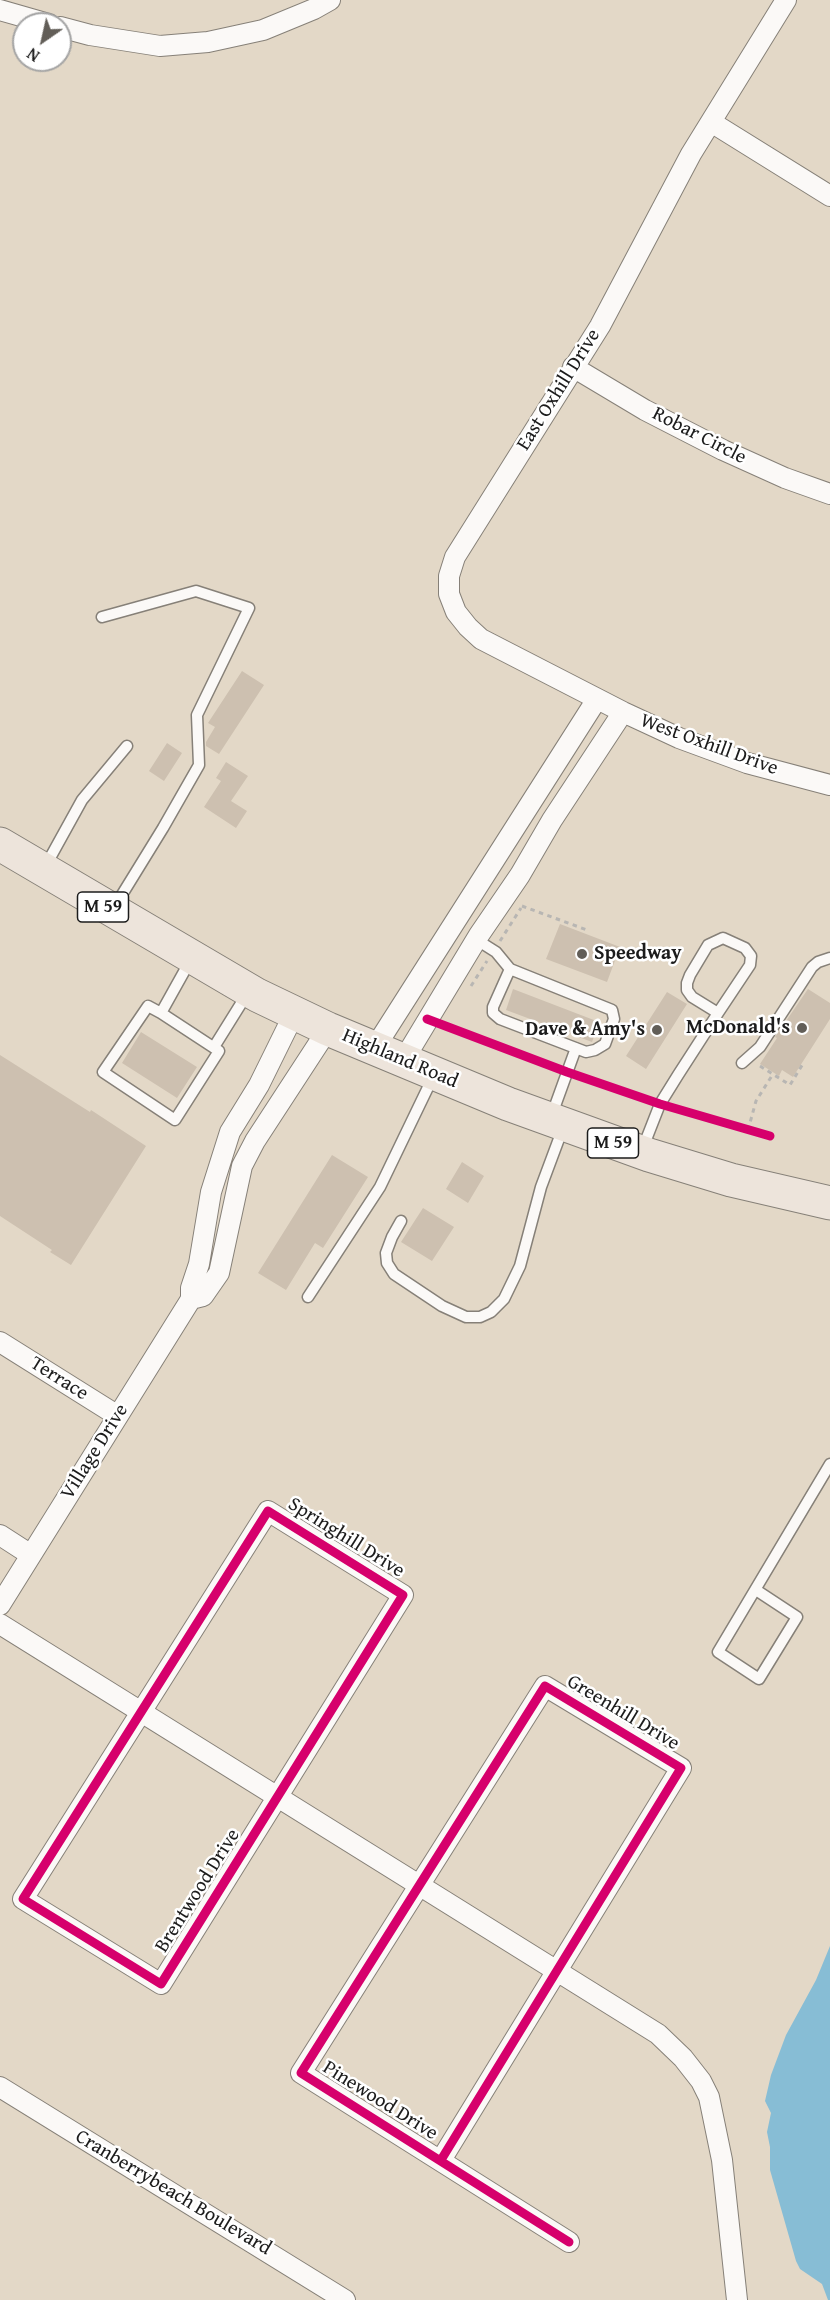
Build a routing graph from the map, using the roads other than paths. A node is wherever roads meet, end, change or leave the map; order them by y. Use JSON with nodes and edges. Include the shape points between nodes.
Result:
{"nodes":[{"id":1,"x":330,"y":0,"type":"edge"},
{"id":2,"x":786,"y":0,"type":"edge"},
{"id":3,"x":72,"y":30,"type":"edge"},
{"id":4,"x":711,"y":122,"type":"junction"},
{"id":5,"x":830,"y":196,"type":"edge"},
{"id":6,"x":573,"y":367,"type":"junction"},
{"id":7,"x":830,"y":494,"type":"edge"},
{"id":8,"x":102,"y":617,"type":"dead end"},
{"id":9,"x":597,"y":699,"type":"junction"},
{"id":10,"x":623,"y":712,"type":"junction"},
{"id":11,"x":127,"y":746,"type":"dead end"},
{"id":12,"x":830,"y":785,"type":"edge"},
{"id":13,"x":0,"y":844,"type":"edge"},
{"id":14,"x":494,"y":859,"type":"junction"},
{"id":15,"x":43,"y":870,"type":"junction"},
{"id":16,"x":520,"y":874,"type":"junction"},
{"id":17,"x":112,"y":912,"type":"junction"},
{"id":18,"x":455,"y":921,"type":"junction"},
{"id":19,"x":478,"y":938,"type":"junction"},
{"id":20,"x":192,"y":958,"type":"junction"},
{"id":21,"x":828,"y":958,"type":"edge"},
{"id":22,"x":510,"y":969,"type":"junction"},
{"id":23,"x":249,"y":991,"type":"junction"},
{"id":24,"x":161,"y":1013,"type":"junction"},
{"id":25,"x":718,"y":1013,"type":"junction"},
{"id":26,"x":294,"y":1014,"type":"junction"},
{"id":27,"x":328,"y":1029,"type":"junction"},
{"id":28,"x":214,"y":1047,"type":"junction"},
{"id":29,"x":576,"y":1048,"type":"junction"},
{"id":30,"x":388,"y":1055,"type":"junction"},
{"id":31,"x":742,"y":1063,"type":"dead end"},
{"id":32,"x":435,"y":1074,"type":"junction"},
{"id":33,"x":557,"y":1123,"type":"junction"},
{"id":34,"x":641,"y":1153,"type":"junction"},
{"id":35,"x":830,"y":1203,"type":"edge"},
{"id":36,"x":401,"y":1221,"type":"dead end"},
{"id":37,"x":308,"y":1297,"type":"dead end"},
{"id":38,"x":191,"y":1299,"type":"junction"},
{"id":39,"x":0,"y":1342,"type":"edge"},
{"id":40,"x":118,"y":1416,"type":"junction"},
{"id":41,"x":830,"y":1464,"type":"edge"},
{"id":42,"x":0,"y":1535,"type":"edge"},
{"id":43,"x":31,"y":1555,"type":"junction"},
{"id":44,"x":756,"y":1590,"type":"junction"},
{"id":45,"x":0,"y":1605,"type":"edge"},
{"id":46,"x":0,"y":1624,"type":"edge"},
{"id":47,"x":141,"y":1711,"type":"junction"},
{"id":48,"x":279,"y":1797,"type":"junction"},
{"id":49,"x":420,"y":1886,"type":"junction"},
{"id":50,"x":557,"y":1971,"type":"junction"},
{"id":51,"x":0,"y":2087,"type":"edge"},
{"id":52,"x":441,"y":2160,"type":"junction"},
{"id":53,"x":569,"y":2242,"type":"dead end"},
{"id":54,"x":345,"y":2300,"type":"edge"},
{"id":55,"x":737,"y":2300,"type":"edge"}],
"edges":[{"from":1,"to":3,"type":"street","via":[[263,30],[208,42],[160,46]]},
{"from":2,"to":4,"type":"street","name":"East Oxhill Drive"},
{"from":4,"to":5,"type":"street"},
{"from":4,"to":6,"type":"street","name":"East Oxhill Drive","via":[[600,326]]},
{"from":6,"to":7,"type":"street","name":"Robar Circle","via":[[723,450]]},
{"from":6,"to":9,"type":"street","name":"East Oxhill Drive","via":[[455,558],[449,594],[456,612],[481,639]]},
{"from":8,"to":17,"type":"lane","via":[[196,591],[249,608],[196,716],[199,765]]},
{"from":9,"to":10,"type":"street","name":"East Oxhill Drive"},
{"from":9,"to":14,"type":"street"},
{"from":10,"to":12,"type":"street","name":"West Oxhill Drive","via":[[747,764]]},
{"from":10,"to":16,"type":"street"},
{"from":11,"to":15,"type":"lane","via":[[82,800]]},
{"from":13,"to":15,"type":"highway","name":"Highland Road","number":"M 59"},
{"from":14,"to":16,"type":"street"},
{"from":14,"to":18,"type":"street"},
{"from":15,"to":17,"type":"highway","name":"Highland Road","number":"M 59"},
{"from":16,"to":19,"type":"street"},
{"from":17,"to":20,"type":"highway","name":"Highland Road","number":"M 59"},
{"from":18,"to":19,"type":"street"},
{"from":18,"to":30,"type":"street"},
{"from":19,"to":22,"type":"lane"},
{"from":19,"to":30,"type":"street"},
{"from":20,"to":23,"type":"highway","name":"Highland Road","number":"M 59"},
{"from":20,"to":24,"type":"lane"},
{"from":21,"to":31,"type":"lane","via":[[812,968],[760,1047]]},
{"from":22,"to":29,"type":"lane","via":[[493,1013]]},
{"from":22,"to":29,"type":"lane","via":[[612,1010],[614,1019],[605,1044],[586,1052]]},
{"from":23,"to":26,"type":"highway","name":"Highland Road","number":"M 59"},
{"from":23,"to":28,"type":"lane"},
{"from":24,"to":28,"type":"lane"},
{"from":24,"to":28,"type":"lane","via":[[148,1006],[103,1072],[175,1120],[219,1051]]},
{"from":25,"to":25,"type":"lane","via":[[750,965],[751,956],[745,948],[723,938],[708,945],[687,983],[692,997]]},
{"from":25,"to":34,"type":"lane","via":[[660,1104]]},
{"from":26,"to":27,"type":"highway","name":"Highland Road","number":"M 59"},
{"from":26,"to":38,"type":"street","name":"Village Drive","via":[[259,1085],[230,1132],[211,1192]]},
{"from":27,"to":30,"type":"highway","name":"Highland Road","number":"M 59"},
{"from":27,"to":38,"type":"street","name":"Village Drive","via":[[242,1166],[219,1273],[203,1296]]},
{"from":29,"to":33,"type":"lane"},
{"from":30,"to":32,"type":"highway","name":"Highland Road","number":"M 59"},
{"from":32,"to":33,"type":"highway","name":"Highland Road","number":"M 59"},
{"from":32,"to":37,"type":"lane","via":[[380,1187]]},
{"from":33,"to":34,"type":"highway","name":"Highland Road","number":"M 59"},
{"from":33,"to":36,"type":"lane","via":[[520,1266],[504,1299],[491,1312],[466,1317],[394,1274],[386,1253]]},
{"from":34,"to":35,"type":"highway","name":"Highland Road","number":"M 59","via":[[731,1180]]},
{"from":38,"to":40,"type":"street","name":"Village Drive"},
{"from":39,"to":40,"type":"street","name":"Terrace"},
{"from":40,"to":43,"type":"street","name":"Village Drive"},
{"from":41,"to":44,"type":"lane"},
{"from":42,"to":43,"type":"street"},
{"from":43,"to":45,"type":"street","name":"Village Drive"},
{"from":44,"to":44,"type":"lane","via":[[718,1652],[759,1679],[797,1617]]},
{"from":46,"to":47,"type":"street"},
{"from":47,"to":48,"type":"street"},
{"from":47,"to":48,"type":"street","name":"Brentwood Drive","via":[[23,1899],[161,1984]]},
{"from":47,"to":48,"type":"street","name":"Springhill Drive","via":[[268,1511],[404,1595]]},
{"from":48,"to":49,"type":"street"},
{"from":49,"to":50,"type":"street"},
{"from":49,"to":50,"type":"street","name":"Greenhill Drive","via":[[544,1686],[681,1768]]},
{"from":49,"to":52,"type":"street","name":"Pinewood Drive","via":[[301,2073]]},
{"from":50,"to":52,"type":"street","name":"Pinewood Drive"},
{"from":50,"to":55,"type":"street","via":[[658,2034],[683,2058],[710,2097],[723,2160]]},
{"from":51,"to":54,"type":"street","name":"Cranberrybeach Boulevard"},
{"from":52,"to":53,"type":"street"}]}
